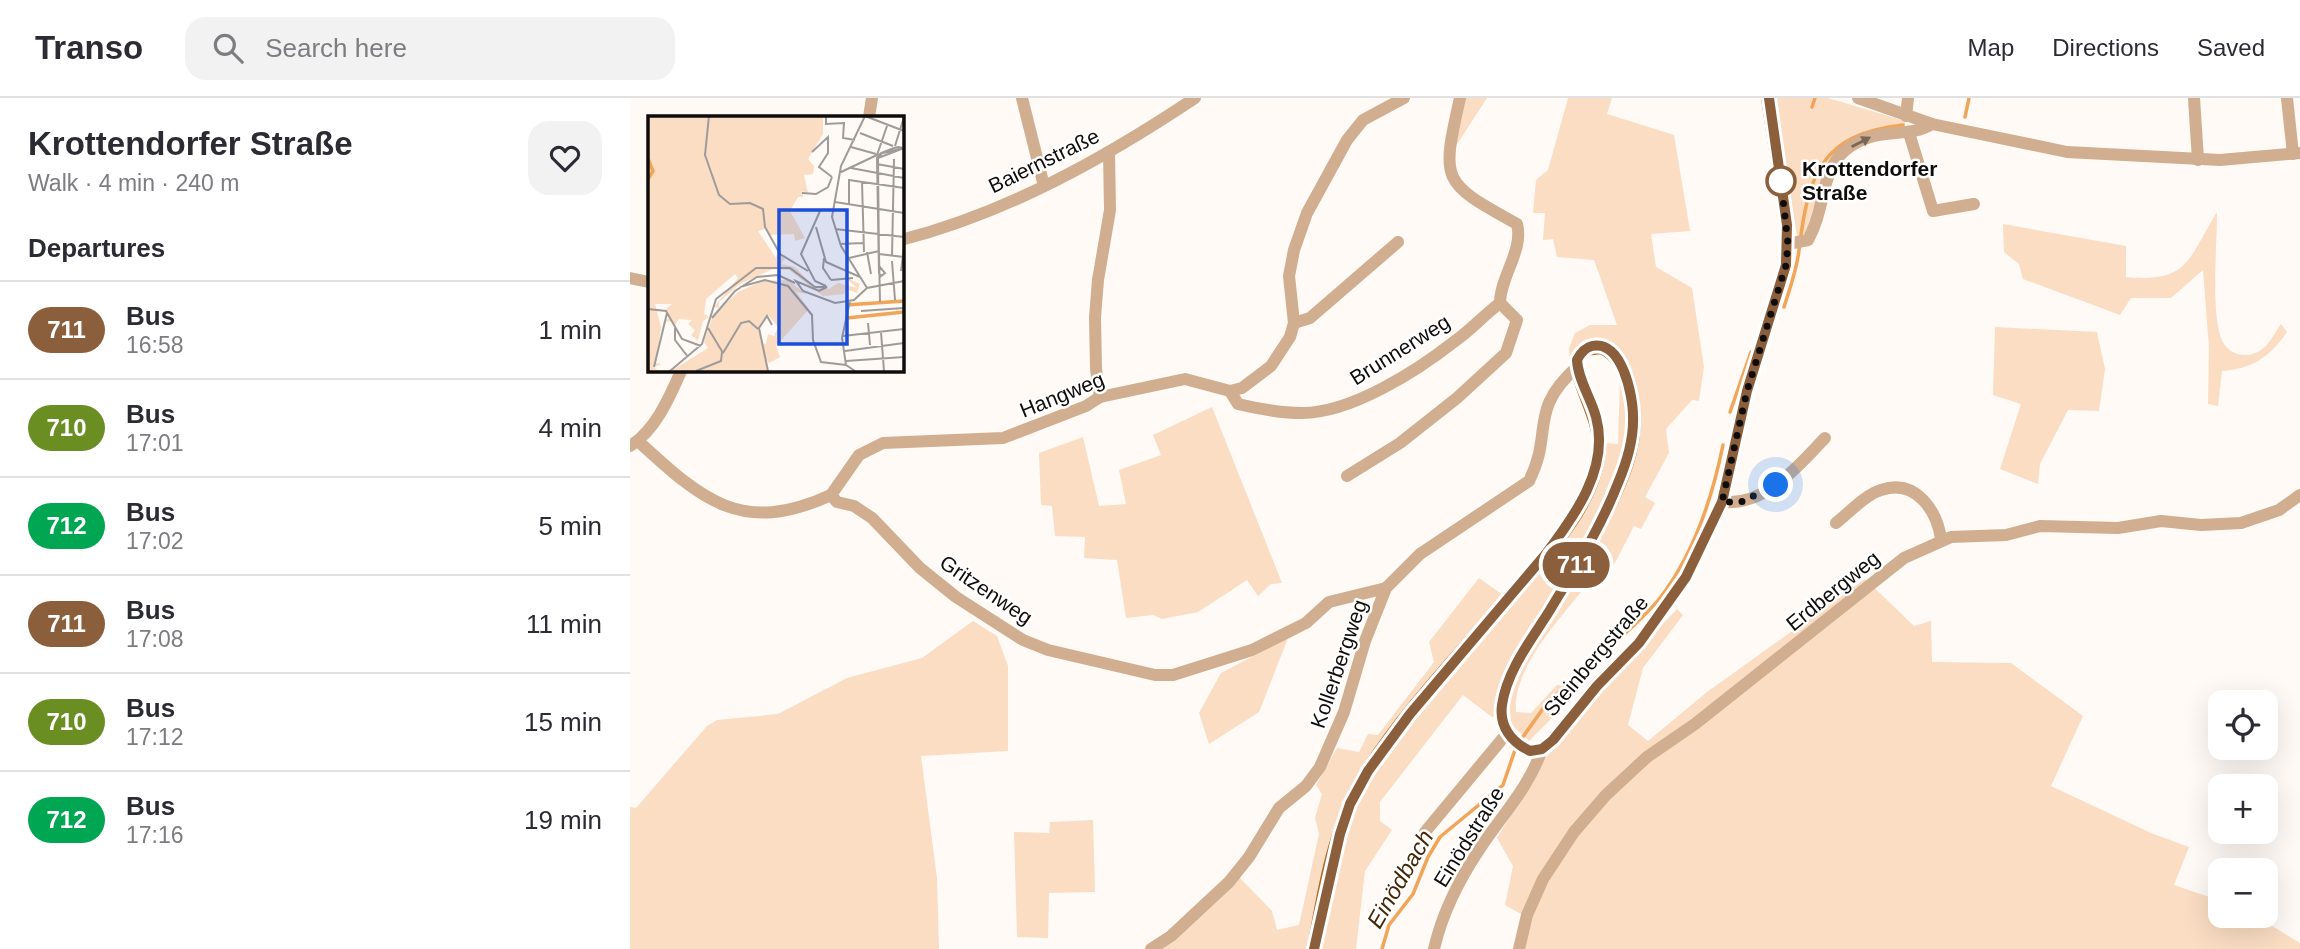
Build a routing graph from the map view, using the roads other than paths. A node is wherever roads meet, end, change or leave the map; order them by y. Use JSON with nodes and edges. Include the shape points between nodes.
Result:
{"nodes":[{"id":1,"x":872,"y":98,"type":"edge"},
{"id":2,"x":1022,"y":98,"type":"edge"},
{"id":3,"x":1195,"y":98,"type":"edge"},
{"id":4,"x":1404,"y":98,"type":"edge"},
{"id":5,"x":1460,"y":98,"type":"edge"},
{"id":6,"x":1769,"y":98,"type":"edge"},
{"id":7,"x":1858,"y":98,"type":"edge"},
{"id":8,"x":1909,"y":98,"type":"edge"},
{"id":9,"x":2194,"y":98,"type":"edge"},
{"id":10,"x":2287,"y":98,"type":"edge"},
{"id":11,"x":869,"y":116,"type":"edge"},
{"id":12,"x":1906,"y":116,"type":"junction"},
{"id":13,"x":1932,"y":124,"type":"junction"},
{"id":14,"x":1909,"y":133,"type":"junction"},
{"id":15,"x":1109,"y":152,"type":"junction"},
{"id":16,"x":2296,"y":153,"type":"edge"},
{"id":17,"x":2198,"y":160,"type":"junction"},
{"id":18,"x":1044,"y":186,"type":"junction"},
{"id":19,"x":1974,"y":204,"type":"dead end"},
{"id":20,"x":903,"y":240,"type":"edge"},
{"id":21,"x":1398,"y":242,"type":"dead end"},
{"id":22,"x":1799,"y":242,"type":"junction"},
{"id":23,"x":630,"y":278,"type":"edge"},
{"id":24,"x":648,"y":282,"type":"edge"},
{"id":25,"x":1500,"y":303,"type":"junction"},
{"id":26,"x":1294,"y":323,"type":"junction"},
{"id":27,"x":1577,"y":366,"type":"junction"},
{"id":28,"x":681,"y":371,"type":"edge"},
{"id":29,"x":1230,"y":391,"type":"junction"},
{"id":30,"x":1100,"y":397,"type":"junction"},
{"id":31,"x":1825,"y":439,"type":"dead end"},
{"id":32,"x":634,"y":444,"type":"edge"},
{"id":33,"x":1347,"y":476,"type":"dead end"},
{"id":34,"x":831,"y":495,"type":"junction"},
{"id":35,"x":2300,"y":495,"type":"edge"},
{"id":36,"x":1722,"y":502,"type":"junction"},
{"id":37,"x":1836,"y":523,"type":"dead end"},
{"id":38,"x":1941,"y":540,"type":"junction"},
{"id":39,"x":1386,"y":587,"type":"junction"},
{"id":40,"x":1510,"y":736,"type":"junction"},
{"id":41,"x":1536,"y":750,"type":"junction"},
{"id":42,"x":1425,"y":832,"type":"dead end"},
{"id":43,"x":1151,"y":949,"type":"edge"},
{"id":44,"x":1314,"y":949,"type":"edge"},
{"id":45,"x":1434,"y":949,"type":"edge"},
{"id":46,"x":1519,"y":949,"type":"edge"}],
"edges":[{"from":1,"to":11,"type":"street"},
{"from":2,"to":18,"type":"street"},
{"from":3,"to":15,"type":"street","name":"Baiernstraße"},
{"from":4,"to":26,"type":"street","via":[[1352,130],[1307,213],[1289,276]]},
{"from":5,"to":25,"type":"street","via":[[1449,144],[1450,174],[1470,198],[1517,224],[1520,236],[1500,289]]},
{"from":6,"to":22,"type":"main road","name":"Steinbergstraße"},
{"from":7,"to":12,"type":"street"},
{"from":8,"to":12,"type":"street"},
{"from":9,"to":17,"type":"street"},
{"from":10,"to":16,"type":"street"},
{"from":12,"to":13,"type":"street"},
{"from":13,"to":14,"type":"street"},
{"from":13,"to":17,"type":"street","via":[[2067,152]]},
{"from":14,"to":19,"type":"street","via":[[1933,211]]},
{"from":22,"to":14,"type":"street","one_way":true,"via":[[1836,158],[1865,139]]},
{"from":15,"to":18,"type":"street","name":"Baiernstraße"},
{"from":15,"to":30,"type":"street","via":[[1110,209],[1095,317]]},
{"from":16,"to":17,"type":"street"},
{"from":18,"to":20,"type":"street","name":"Baiernstraße","via":[[933,232]]},
{"from":21,"to":26,"type":"street","via":[[1310,318]]},
{"from":22,"to":36,"type":"main road","name":"Steinbergstraße","via":[[1747,391]]},
{"from":23,"to":24,"type":"street"},
{"from":25,"to":29,"type":"street","name":"Brunnerweg","via":[[1456,341],[1350,404],[1303,413],[1263,410],[1238,404]]},
{"from":25,"to":33,"type":"street","via":[[1517,320],[1506,353],[1400,443]]},
{"from":26,"to":29,"type":"street","via":[[1283,351],[1271,366],[1242,388]]},
{"from":27,"to":39,"type":"street","name":"Kollerbergweg","via":[[1549,398],[1529,481],[1420,554]]},
{"from":27,"to":40,"type":"main road","via":[[1580,354],[1591,346],[1605,348],[1619,361],[1630,388],[1631,447],[1611,498],[1566,584],[1506,685],[1502,715]]},
{"from":27,"to":44,"type":"main road","via":[[1599,437],[1593,477],[1558,538],[1368,771],[1340,834]]},
{"from":28,"to":32,"type":"street","via":[[665,406]]},
{"from":29,"to":30,"type":"street","name":"Hangweg","via":[[1185,379]]},
{"from":30,"to":34,"type":"street","name":"Hangweg","via":[[1003,438],[906,440],[871,447],[852,463]]},
{"from":31,"to":36,"type":"street","via":[[1788,477],[1764,493],[1741,502]]},
{"from":32,"to":34,"type":"street","via":[[704,497],[738,510],[787,510]]},
{"from":34,"to":39,"type":"street","name":"Gritzenweg","via":[[872,517],[920,568],[1023,640],[1155,675],[1173,676],[1252,650],[1306,623],[1329,602]]},
{"from":35,"to":38,"type":"street","name":"Erdbergweg","via":[[2279,510],[2241,523],[2040,526],[2006,535]]},
{"from":36,"to":41,"type":"main road","name":"Steinbergstraße","via":[[1686,577],[1639,643]]},
{"from":37,"to":38,"type":"street","via":[[1873,494],[1892,488],[1920,496],[1931,507]]},
{"from":38,"to":46,"type":"street","name":"Erdbergweg","via":[[1904,558],[1621,781],[1574,832],[1549,869],[1527,915]]},
{"from":39,"to":43,"type":"street","name":"Kollerbergweg","via":[[1344,712],[1320,767],[1306,786],[1279,808],[1229,881]]},
{"from":40,"to":41,"type":"main road"},
{"from":40,"to":42,"type":"street"},
{"from":41,"to":45,"type":"street","name":"Einödstraße","via":[[1516,801],[1455,890]]}]}
